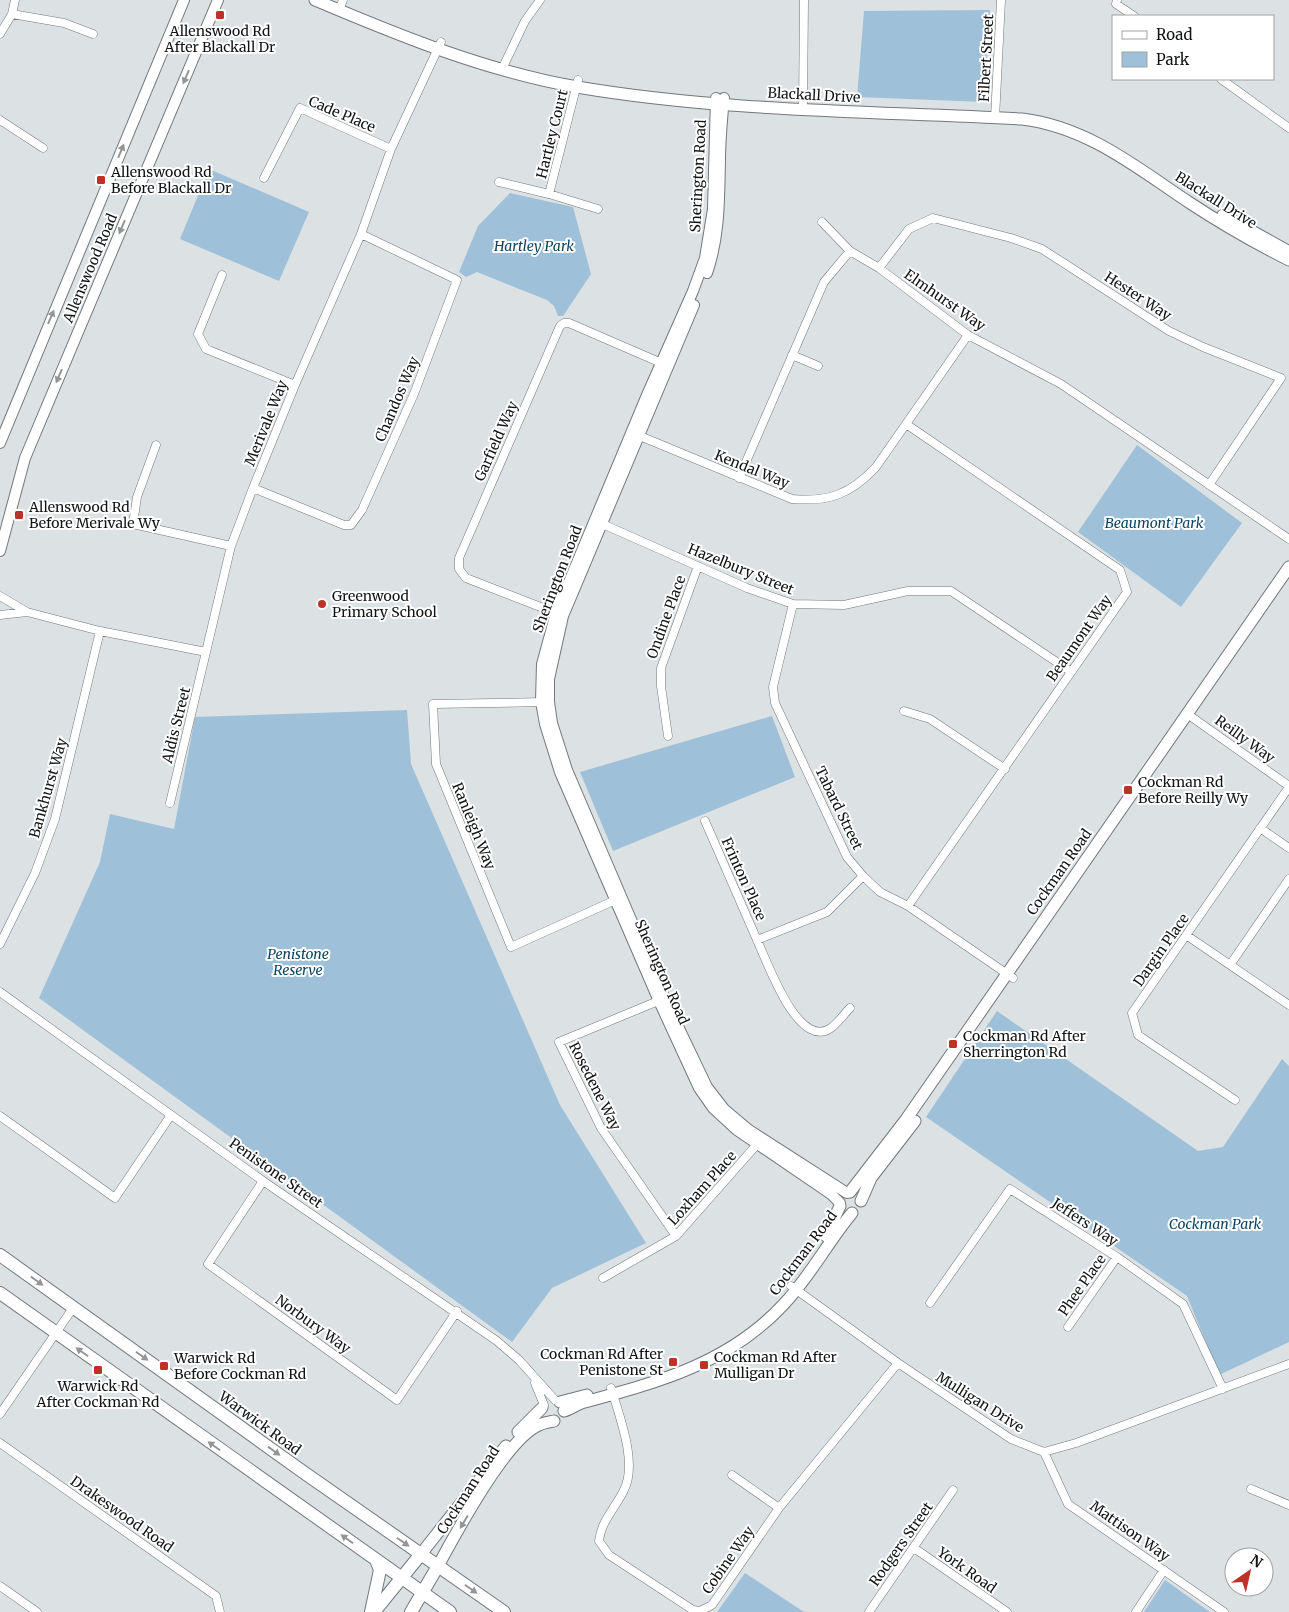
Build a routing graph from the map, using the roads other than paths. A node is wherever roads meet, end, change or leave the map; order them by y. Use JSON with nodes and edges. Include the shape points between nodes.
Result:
{"nodes":[{"id":1,"x":15,"y":0,"type":"edge"},
{"id":2,"x":184,"y":0,"type":"edge"},
{"id":3,"x":218,"y":0,"type":"edge"},
{"id":4,"x":315,"y":0,"type":"edge"},
{"id":5,"x":540,"y":0,"type":"edge"},
{"id":6,"x":804,"y":0,"type":"edge"},
{"id":7,"x":1001,"y":0,"type":"edge"},
{"id":8,"x":1117,"y":0,"type":"edge"},
{"id":9,"x":339,"y":3,"type":"edge"},
{"id":10,"x":12,"y":14,"type":"junction"},
{"id":11,"x":1132,"y":15,"type":"edge"},
{"id":12,"x":0,"y":34,"type":"edge"},
{"id":13,"x":92,"y":34,"type":"dead end"},
{"id":14,"x":440,"y":46,"type":"junction"},
{"id":15,"x":504,"y":66,"type":"junction"},
{"id":16,"x":1222,"y":80,"type":"edge"},
{"id":17,"x":577,"y":83,"type":"junction"},
{"id":18,"x":720,"y":101,"type":"junction"},
{"id":19,"x":803,"y":107,"type":"junction"},
{"id":20,"x":995,"y":114,"type":"junction"},
{"id":21,"x":0,"y":120,"type":"edge"},
{"id":22,"x":1289,"y":128,"type":"edge"},
{"id":23,"x":43,"y":148,"type":"dead end"},
{"id":24,"x":391,"y":149,"type":"junction"},
{"id":25,"x":264,"y":178,"type":"dead end"},
{"id":26,"x":498,"y":182,"type":"dead end"},
{"id":27,"x":549,"y":194,"type":"junction"},
{"id":28,"x":598,"y":209,"type":"dead end"},
{"id":29,"x":822,"y":222,"type":"dead end"},
{"id":30,"x":361,"y":234,"type":"junction"},
{"id":31,"x":850,"y":251,"type":"junction"},
{"id":32,"x":1289,"y":252,"type":"edge"},
{"id":33,"x":1289,"y":260,"type":"edge"},
{"id":34,"x":879,"y":268,"type":"junction"},
{"id":35,"x":222,"y":274,"type":"dead end"},
{"id":36,"x":968,"y":334,"type":"junction"},
{"id":37,"x":792,"y":355,"type":"junction"},
{"id":38,"x":665,"y":364,"type":"junction"},
{"id":39,"x":818,"y":366,"type":"dead end"},
{"id":40,"x":295,"y":385,"type":"junction"},
{"id":41,"x":906,"y":424,"type":"junction"},
{"id":42,"x":636,"y":435,"type":"junction"},
{"id":43,"x":0,"y":443,"type":"edge"},
{"id":44,"x":156,"y":445,"type":"dead end"},
{"id":45,"x":738,"y":478,"type":"junction"},
{"id":46,"x":1209,"y":485,"type":"junction"},
{"id":47,"x":253,"y":488,"type":"junction"},
{"id":48,"x":597,"y":522,"type":"junction"},
{"id":49,"x":1289,"y":539,"type":"edge"},
{"id":50,"x":231,"y":546,"type":"junction"},
{"id":51,"x":0,"y":551,"type":"edge"},
{"id":52,"x":698,"y":566,"type":"junction"},
{"id":53,"x":1289,"y":567,"type":"edge"},
{"id":54,"x":1289,"y":578,"type":"edge"},
{"id":55,"x":0,"y":596,"type":"edge"},
{"id":56,"x":793,"y":604,"type":"junction"},
{"id":57,"x":27,"y":612,"type":"junction"},
{"id":58,"x":560,"y":614,"type":"junction"},
{"id":59,"x":0,"y":615,"type":"edge"},
{"id":60,"x":100,"y":631,"type":"junction"},
{"id":61,"x":206,"y":652,"type":"junction"},
{"id":62,"x":1070,"y":671,"type":"junction"},
{"id":63,"x":545,"y":702,"type":"junction"},
{"id":64,"x":904,"y":711,"type":"dead end"},
{"id":65,"x":1189,"y":714,"type":"junction"},
{"id":66,"x":668,"y":736,"type":"dead end"},
{"id":67,"x":1005,"y":769,"type":"junction"},
{"id":68,"x":1289,"y":786,"type":"edge"},
{"id":69,"x":170,"y":803,"type":"dead end"},
{"id":70,"x":705,"y":821,"type":"dead end"},
{"id":71,"x":1260,"y":828,"type":"junction"},
{"id":72,"x":1289,"y":848,"type":"edge"},
{"id":73,"x":863,"y":876,"type":"junction"},
{"id":74,"x":1289,"y":879,"type":"edge"},
{"id":75,"x":619,"y":899,"type":"junction"},
{"id":76,"x":908,"y":906,"type":"junction"},
{"id":77,"x":1186,"y":935,"type":"junction"},
{"id":78,"x":757,"y":940,"type":"junction"},
{"id":79,"x":0,"y":944,"type":"edge"},
{"id":80,"x":1230,"y":965,"type":"junction"},
{"id":81,"x":1010,"y":975,"type":"junction"},
{"id":82,"x":0,"y":992,"type":"edge"},
{"id":83,"x":662,"y":1000,"type":"junction"},
{"id":84,"x":1289,"y":1005,"type":"edge"},
{"id":85,"x":850,"y":1008,"type":"dead end"},
{"id":86,"x":1235,"y":1100,"type":"dead end"},
{"id":87,"x":171,"y":1115,"type":"junction"},
{"id":88,"x":0,"y":1116,"type":"edge"},
{"id":89,"x":759,"y":1141,"type":"junction"},
{"id":90,"x":263,"y":1181,"type":"junction"},
{"id":91,"x":848,"y":1192,"type":"junction"},
{"id":92,"x":861,"y":1201,"type":"junction"},
{"id":93,"x":840,"y":1204,"type":"junction"},
{"id":94,"x":852,"y":1214,"type":"junction"},
{"id":95,"x":676,"y":1236,"type":"junction"},
{"id":96,"x":0,"y":1255,"type":"edge"},
{"id":97,"x":1117,"y":1257,"type":"junction"},
{"id":98,"x":603,"y":1278,"type":"dead end"},
{"id":99,"x":793,"y":1288,"type":"junction"},
{"id":100,"x":0,"y":1293,"type":"edge"},
{"id":101,"x":930,"y":1303,"type":"dead end"},
{"id":102,"x":73,"y":1308,"type":"junction"},
{"id":103,"x":457,"y":1311,"type":"junction"},
{"id":104,"x":1068,"y":1327,"type":"dead end"},
{"id":105,"x":56,"y":1333,"type":"junction"},
{"id":106,"x":898,"y":1364,"type":"junction"},
{"id":107,"x":1289,"y":1364,"type":"edge"},
{"id":108,"x":534,"y":1378,"type":"junction"},
{"id":109,"x":1223,"y":1389,"type":"junction"},
{"id":110,"x":612,"y":1392,"type":"junction"},
{"id":111,"x":560,"y":1404,"type":"junction"},
{"id":112,"x":543,"y":1407,"type":"junction"},
{"id":113,"x":0,"y":1414,"type":"edge"},
{"id":114,"x":554,"y":1421,"type":"junction"},
{"id":115,"x":0,"y":1443,"type":"edge"},
{"id":116,"x":1044,"y":1452,"type":"junction"},
{"id":117,"x":732,"y":1475,"type":"dead end"},
{"id":118,"x":1251,"y":1489,"type":"dead end"},
{"id":119,"x":952,"y":1490,"type":"dead end"},
{"id":120,"x":1289,"y":1505,"type":"edge"},
{"id":121,"x":779,"y":1508,"type":"junction"},
{"id":122,"x":914,"y":1548,"type":"junction"},
{"id":123,"x":421,"y":1554,"type":"junction"},
{"id":124,"x":376,"y":1560,"type":"junction"},
{"id":125,"x":438,"y":1566,"type":"junction"},
{"id":126,"x":1164,"y":1570,"type":"junction"},
{"id":127,"x":401,"y":1578,"type":"junction"},
{"id":128,"x":0,"y":1586,"type":"edge"},
{"id":129,"x":422,"y":1593,"type":"junction"},
{"id":130,"x":37,"y":1612,"type":"edge"},
{"id":131,"x":220,"y":1612,"type":"edge"},
{"id":132,"x":372,"y":1612,"type":"edge"},
{"id":133,"x":411,"y":1612,"type":"edge"},
{"id":134,"x":450,"y":1612,"type":"edge"},
{"id":135,"x":504,"y":1612,"type":"edge"},
{"id":136,"x":869,"y":1612,"type":"edge"},
{"id":137,"x":1007,"y":1612,"type":"edge"},
{"id":138,"x":1136,"y":1612,"type":"edge"},
{"id":139,"x":1224,"y":1612,"type":"edge"}],
"edges":[{"from":1,"to":10,"type":"street"},
{"from":43,"to":2,"type":"street","name":"Allenswood Road","one_way":true},
{"from":3,"to":51,"type":"street","name":"Allenswood Road","one_way":true,"via":[[25,458]]},
{"from":4,"to":9,"type":"main road","name":"Blackall Drive"},
{"from":5,"to":15,"type":"street","via":[[525,21]]},
{"from":6,"to":19,"type":"street"},
{"from":7,"to":20,"type":"street","name":"Filbert Street"},
{"from":8,"to":11,"type":"street","via":[[1116,4]]},
{"from":9,"to":14,"type":"main road","name":"Blackall Drive"},
{"from":10,"to":12,"type":"street"},
{"from":10,"to":13,"type":"street","via":[[64,23]]},
{"from":14,"to":15,"type":"main road","name":"Blackall Drive"},
{"from":14,"to":24,"type":"street","name":"Merivale Way"},
{"from":15,"to":17,"type":"main road","name":"Blackall Drive"},
{"from":16,"to":22,"type":"street"},
{"from":17,"to":18,"type":"main road","name":"Blackall Drive"},
{"from":17,"to":27,"type":"street","name":"Hartley Court"},
{"from":18,"to":19,"type":"main road","name":"Blackall Drive"},
{"from":18,"to":38,"type":"street","name":"Sherington Road","via":[[720,206],[715,248],[706,277]]},
{"from":19,"to":20,"type":"main road","name":"Blackall Drive"},
{"from":20,"to":32,"type":"main road","name":"Blackall Drive","via":[[1052,118],[1080,126],[1200,202]]},
{"from":20,"to":33,"type":"main road","name":"Blackall Drive","via":[[1056,126],[1094,140],[1207,214]]},
{"from":21,"to":23,"type":"street"},
{"from":24,"to":25,"type":"street","name":"Cade Place","via":[[300,108]]},
{"from":24,"to":30,"type":"street","name":"Merivale Way"},
{"from":26,"to":27,"type":"street","name":"Hartley Court"},
{"from":27,"to":28,"type":"street","name":"Hartley Court"},
{"from":29,"to":31,"type":"street"},
{"from":30,"to":40,"type":"street","name":"Merivale Way"},
{"from":30,"to":47,"type":"street","name":"Chandos Way","via":[[457,280],[414,394],[362,510],[351,525]]},
{"from":31,"to":34,"type":"street","name":"Elmhurst Way"},
{"from":31,"to":37,"type":"street","via":[[824,282]]},
{"from":34,"to":36,"type":"street","name":"Elmhurst Way"},
{"from":34,"to":46,"type":"street","name":"Hester Way","via":[[909,228],[933,218],[1011,238],[1042,249],[1169,331],[1281,378]]},
{"from":35,"to":40,"type":"street","via":[[198,334],[206,349]]},
{"from":36,"to":41,"type":"street","name":"Kendal Way"},
{"from":36,"to":46,"type":"street","name":"Elmhurst Way","via":[[1061,384]]},
{"from":37,"to":39,"type":"street"},
{"from":37,"to":45,"type":"street"},
{"from":38,"to":42,"type":"street","name":"Sherington Road"},
{"from":38,"to":58,"type":"street","name":"Garfield Way","via":[[564,322],[459,558],[459,568],[466,578]]},
{"from":40,"to":47,"type":"street","name":"Merivale Way"},
{"from":41,"to":45,"type":"street","name":"Kendal Way","via":[[867,477],[841,494],[818,501],[792,499]]},
{"from":41,"to":62,"type":"street","name":"Beaumont Way","via":[[1120,570],[1127,592]]},
{"from":42,"to":45,"type":"street","name":"Kendal Way"},
{"from":42,"to":48,"type":"street","name":"Sherington Road"},
{"from":44,"to":50,"type":"street","via":[[137,497],[133,524]]},
{"from":46,"to":49,"type":"street","name":"Elmhurst Way"},
{"from":47,"to":50,"type":"street","name":"Merivale Way"},
{"from":48,"to":52,"type":"street","name":"Hazelbury Street"},
{"from":48,"to":58,"type":"street","name":"Sherington Road"},
{"from":50,"to":61,"type":"street","name":"Merivale Way"},
{"from":52,"to":56,"type":"street","name":"Hazelbury Street"},
{"from":52,"to":66,"type":"street","name":"Ondine Place","via":[[661,668]]},
{"from":53,"to":65,"type":"main road","name":"Cockman Road"},
{"from":54,"to":65,"type":"main road","name":"Cockman Road"},
{"from":55,"to":57,"type":"street"},
{"from":56,"to":62,"type":"street","name":"Hazelbury Street","via":[[844,605],[908,591],[951,591]]},
{"from":56,"to":73,"type":"street","name":"Tabard Street","via":[[773,687],[775,703],[847,857]]},
{"from":57,"to":59,"type":"street"},
{"from":57,"to":60,"type":"street"},
{"from":58,"to":63,"type":"street","name":"Sherington Road","via":[[542,664]]},
{"from":60,"to":61,"type":"street"},
{"from":60,"to":79,"type":"street","name":"Bankhurst Way","via":[[55,819],[35,873]]},
{"from":61,"to":69,"type":"street","name":"Aldis Street"},
{"from":62,"to":67,"type":"street","name":"Beaumont Way"},
{"from":63,"to":75,"type":"street","name":"Sherington Road","via":[[544,724],[560,772]]},
{"from":63,"to":75,"type":"street","name":"Ranleigh Way","via":[[433,704],[436,764],[510,947]]},
{"from":64,"to":67,"type":"street","via":[[930,719]]},
{"from":65,"to":68,"type":"street","name":"Reilly Way"},
{"from":65,"to":81,"type":"main road","name":"Cockman Road"},
{"from":67,"to":76,"type":"street","name":"Beaumont Way"},
{"from":68,"to":71,"type":"street","name":"Dargin Place"},
{"from":70,"to":78,"type":"street","name":"Frinton Place"},
{"from":71,"to":72,"type":"street"},
{"from":71,"to":77,"type":"street","name":"Dargin Place"},
{"from":73,"to":76,"type":"street","name":"Tabard Street","via":[[880,892]]},
{"from":73,"to":78,"type":"street","name":"Frinton Place","via":[[827,912]]},
{"from":74,"to":80,"type":"street"},
{"from":75,"to":83,"type":"street","name":"Sherington Road"},
{"from":76,"to":81,"type":"street","name":"Tabard Street"},
{"from":77,"to":80,"type":"street"},
{"from":77,"to":86,"type":"street","name":"Dargin Place","via":[[1132,1013],[1138,1034]]},
{"from":78,"to":85,"type":"street","via":[[793,1016],[806,1026],[816,1031],[830,1028]]},
{"from":80,"to":84,"type":"street"},
{"from":81,"to":91,"type":"main road","name":"Cockman Road","via":[[907,1118]]},
{"from":81,"to":92,"type":"main road","name":"Cockman Road","via":[[914,1122],[871,1178]]},
{"from":82,"to":87,"type":"street","name":"Penistone Street"},
{"from":83,"to":89,"type":"street","name":"Sherington Road","via":[[690,1071],[705,1097],[725,1120]]},
{"from":83,"to":95,"type":"street","name":"Rosedene Way","via":[[559,1042],[601,1128]]},
{"from":87,"to":88,"type":"street","via":[[116,1198]]},
{"from":87,"to":90,"type":"street","name":"Penistone Street"},
{"from":89,"to":91,"type":"street","name":"Sherington Road"},
{"from":89,"to":93,"type":"street","name":"Sherington Road"},
{"from":89,"to":95,"type":"street","name":"Loxham Place"},
{"from":90,"to":103,"type":"street","name":"Penistone Street"},
{"from":90,"to":103,"type":"street","name":"Norbury Way","via":[[208,1264],[397,1400]]},
{"from":91,"to":92,"type":"main road","via":[[857,1194]]},
{"from":91,"to":93,"type":"main road","via":[[841,1197]]},
{"from":92,"to":94,"type":"main road","via":[[859,1209]]},
{"from":93,"to":94,"type":"main road","via":[[845,1212]]},
{"from":93,"to":99,"type":"main road","name":"Cockman Road","via":[[828,1232]]},
{"from":94,"to":99,"type":"main road","name":"Cockman Road"},
{"from":95,"to":98,"type":"street","name":"Loxham Place"},
{"from":96,"to":102,"type":"main road","name":"Warwick Road","one_way":true},
{"from":97,"to":101,"type":"street","name":"Jeffers Way","via":[[1010,1188]]},
{"from":97,"to":104,"type":"street","name":"Phee Place"},
{"from":97,"to":109,"type":"street","name":"Jeffers Way","via":[[1183,1304]]},
{"from":99,"to":106,"type":"street","name":"Mulligan Drive"},
{"from":99,"to":110,"type":"main road","name":"Cockman Road","via":[[758,1331],[740,1342],[682,1373]]},
{"from":100,"to":105,"type":"main road"},
{"from":102,"to":105,"type":"street"},
{"from":102,"to":123,"type":"main road","name":"Warwick Road","one_way":true},
{"from":103,"to":108,"type":"street","name":"Penistone Street","via":[[512,1353]]},
{"from":105,"to":113,"type":"street"},
{"from":124,"to":105,"type":"main road","one_way":true},
{"from":106,"to":116,"type":"street","name":"Mulligan Drive","via":[[1011,1439]]},
{"from":106,"to":121,"type":"street","name":"Cobine Way"},
{"from":107,"to":109,"type":"street"},
{"from":108,"to":111,"type":"street","name":"Penistone Street"},
{"from":108,"to":112,"type":"street","name":"Penistone Street"},
{"from":109,"to":116,"type":"street"},
{"from":110,"to":111,"type":"main road","name":"Cockman Road"},
{"from":110,"to":121,"type":"street","name":"Cobine Way","via":[[630,1475],[600,1528],[599,1540],[608,1555],[700,1612],[712,1605]]},
{"from":111,"to":112,"type":"main road","via":[[548,1401]]},
{"from":111,"to":114,"type":"main road","via":[[562,1417]]},
{"from":112,"to":114,"type":"main road","via":[[545,1418]]},
{"from":112,"to":123,"type":"main road","name":"Cockman Road","via":[[493,1460]]},
{"from":114,"to":125,"type":"main road","name":"Cockman Road","one_way":true,"via":[[538,1425],[520,1439]]},
{"from":115,"to":131,"type":"street","name":"Drakeswood Road","via":[[216,1596]]},
{"from":116,"to":126,"type":"street","name":"Mattison Way","via":[[1068,1504]]},
{"from":117,"to":121,"type":"street"},
{"from":118,"to":120,"type":"street"},
{"from":119,"to":122,"type":"street","name":"Rodgers Street"},
{"from":122,"to":136,"type":"street","name":"Rodgers Street"},
{"from":122,"to":137,"type":"street","name":"York Road"},
{"from":123,"to":125,"type":"main road","name":"Warwick Road"},
{"from":123,"to":127,"type":"main road"},
{"from":124,"to":127,"type":"main road"},
{"from":124,"to":132,"type":"main road","via":[[380,1570]]},
{"from":125,"to":129,"type":"main road"},
{"from":125,"to":135,"type":"main road","name":"Warwick Road","one_way":true},
{"from":126,"to":138,"type":"street"},
{"from":126,"to":139,"type":"street","name":"Mattison Way"},
{"from":127,"to":129,"type":"main road"},
{"from":127,"to":132,"type":"main road"},
{"from":128,"to":130,"type":"street"},
{"from":129,"to":133,"type":"main road"},
{"from":129,"to":134,"type":"main road"}]}
